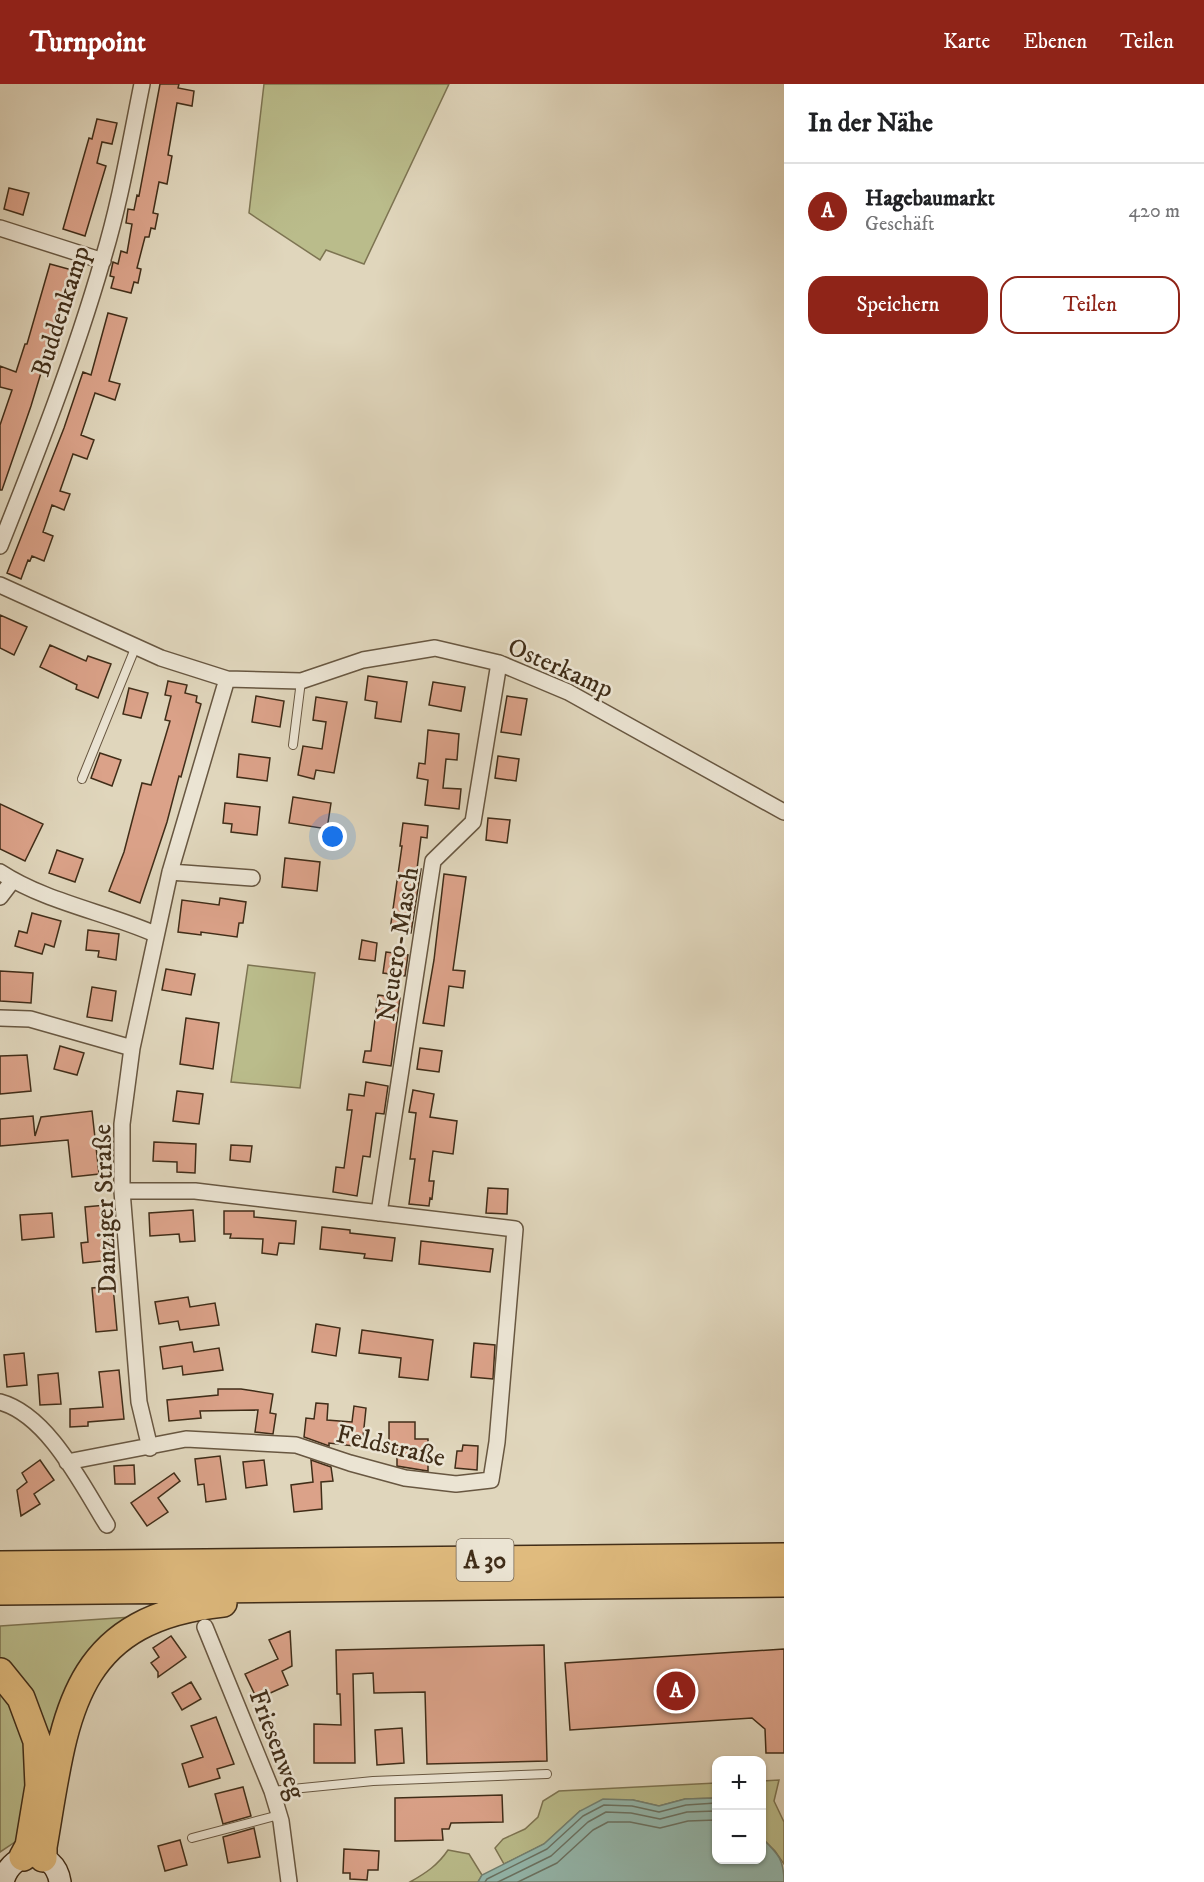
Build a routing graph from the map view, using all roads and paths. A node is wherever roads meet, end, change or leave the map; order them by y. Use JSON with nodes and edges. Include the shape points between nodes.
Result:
{"nodes":[{"id":1,"x":142,"y":84,"type":"edge"},
{"id":2,"x":0,"y":228,"type":"edge"},
{"id":3,"x":103,"y":261,"type":"junction"},
{"id":4,"x":0,"y":546,"type":"edge"},
{"id":5,"x":0,"y":585,"type":"edge"},
{"id":6,"x":136,"y":646,"type":"junction"},
{"id":7,"x":499,"y":663,"type":"junction"},
{"id":8,"x":227,"y":679,"type":"junction"},
{"id":9,"x":301,"y":681,"type":"junction"},
{"id":10,"x":293,"y":745,"type":"dead end"},
{"id":11,"x":82,"y":779,"type":"dead end"},
{"id":12,"x":784,"y":812,"type":"edge"},
{"id":13,"x":0,"y":872,"type":"edge"},
{"id":14,"x":170,"y":872,"type":"junction"},
{"id":15,"x":252,"y":878,"type":"dead end"},
{"id":16,"x":13,"y":880,"type":"junction"},
{"id":17,"x":0,"y":897,"type":"edge"},
{"id":18,"x":155,"y":934,"type":"junction"},
{"id":19,"x":0,"y":1018,"type":"edge"},
{"id":20,"x":132,"y":1048,"type":"junction"},
{"id":21,"x":122,"y":1191,"type":"junction"},
{"id":22,"x":379,"y":1213,"type":"junction"},
{"id":23,"x":0,"y":1402,"type":"edge"},
{"id":24,"x":150,"y":1448,"type":"junction"},
{"id":25,"x":68,"y":1462,"type":"junction"},
{"id":26,"x":107,"y":1525,"type":"dead end"},
{"id":27,"x":784,"y":1557,"type":"edge"},
{"id":28,"x":0,"y":1565,"type":"edge"},
{"id":29,"x":784,"y":1583,"type":"edge"},
{"id":30,"x":379,"y":1586,"type":"junction"},
{"id":31,"x":0,"y":1591,"type":"edge"},
{"id":32,"x":205,"y":1627,"type":"dead end"},
{"id":33,"x":0,"y":1672,"type":"edge"},
{"id":34,"x":547,"y":1774,"type":"dead end"},
{"id":35,"x":272,"y":1791,"type":"junction"},
{"id":36,"x":279,"y":1815,"type":"junction"},
{"id":37,"x":192,"y":1839,"type":"dead end"},
{"id":38,"x":33,"y":1858,"type":"junction"},
{"id":39,"x":2,"y":1882,"type":"edge"},
{"id":40,"x":60,"y":1882,"type":"edge"},
{"id":41,"x":289,"y":1882,"type":"edge"}],
"edges":[{"from":1,"to":3,"type":"street","name":"Buddenkamp"},
{"from":2,"to":3,"type":"street"},
{"from":3,"to":4,"type":"street","name":"Buddenkamp","via":[[75,349]]},
{"from":5,"to":6,"type":"street","name":"Osterkamp"},
{"from":6,"to":8,"type":"street","name":"Osterkamp"},
{"from":6,"to":11,"type":"lane"},
{"from":7,"to":9,"type":"street","name":"Osterkamp","via":[[435,648],[363,660]]},
{"from":7,"to":12,"type":"street","name":"Osterkamp","via":[[568,692]]},
{"from":7,"to":22,"type":"street","name":"Neuero-Masch","via":[[473,822],[433,861]]},
{"from":8,"to":9,"type":"street","name":"Osterkamp"},
{"from":8,"to":14,"type":"street","name":"Danziger Straße"},
{"from":9,"to":10,"type":"lane"},
{"from":13,"to":16,"type":"street"},
{"from":14,"to":15,"type":"street"},
{"from":14,"to":18,"type":"street","name":"Danziger Straße"},
{"from":16,"to":17,"type":"street"},
{"from":16,"to":18,"type":"street"},
{"from":18,"to":20,"type":"street","name":"Danziger Straße"},
{"from":19,"to":20,"type":"street","via":[[30,1019]]},
{"from":20,"to":21,"type":"street","name":"Danziger Straße","via":[[122,1124]]},
{"from":21,"to":22,"type":"street","via":[[195,1191]]},
{"from":21,"to":24,"type":"street","name":"Danziger Straße","via":[[139,1402]]},
{"from":22,"to":24,"type":"street","name":"Feldstraße","via":[[516,1229],[491,1480],[456,1484],[405,1478],[296,1445],[186,1439]]},
{"from":23,"to":25,"type":"street","via":[[36,1422]]},
{"from":24,"to":25,"type":"street","name":"Feldstraße"},
{"from":25,"to":26,"type":"street"},
{"from":27,"to":28,"type":"highway","number":"A 30"},
{"from":29,"to":30,"type":"highway","number":"A 30"},
{"from":30,"to":31,"type":"highway","number":"A 30"},
{"from":30,"to":38,"type":"highway","via":[[192,1606],[155,1618],[123,1636],[103,1652],[73,1702],[43,1847]]},
{"from":32,"to":35,"type":"street","name":"Friesenweg"},
{"from":33,"to":38,"type":"highway","via":[[21,1698],[37,1741],[39,1786],[29,1846]]},
{"from":34,"to":35,"type":"lane","via":[[373,1781]]},
{"from":35,"to":36,"type":"street","name":"Friesenweg"},
{"from":36,"to":37,"type":"lane"},
{"from":36,"to":41,"type":"street","name":"Friesenweg"},
{"from":38,"to":39,"type":"main road","via":[[9,1866]]},
{"from":38,"to":40,"type":"main road","via":[[56,1870]]}]}
